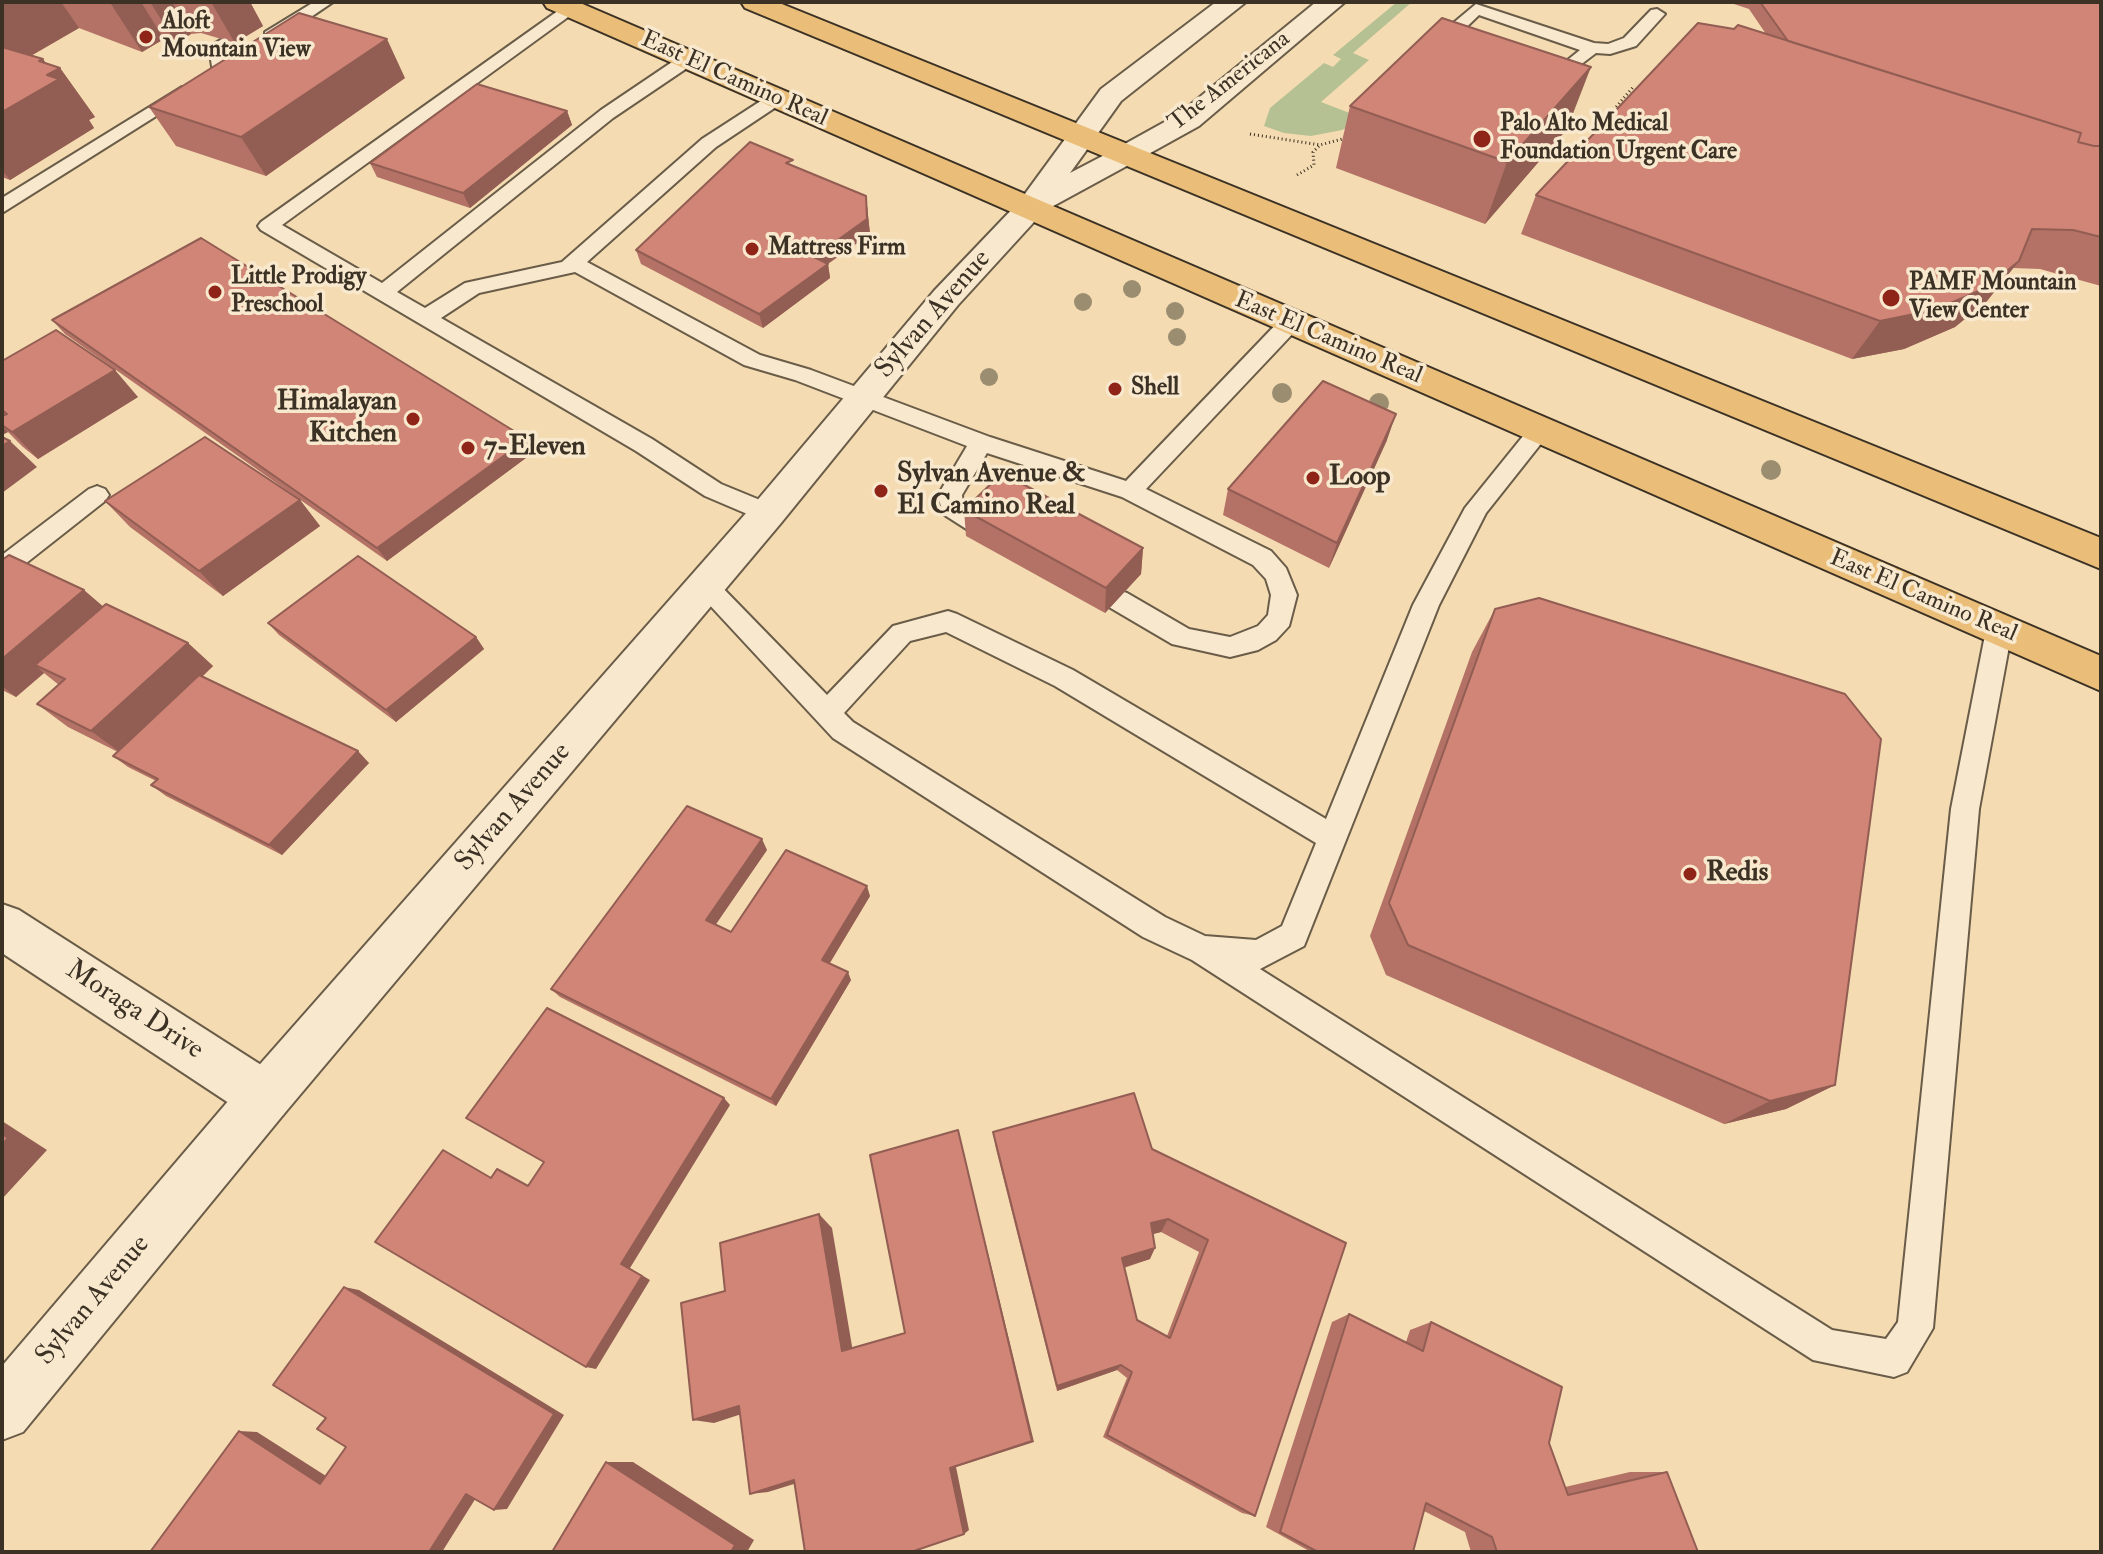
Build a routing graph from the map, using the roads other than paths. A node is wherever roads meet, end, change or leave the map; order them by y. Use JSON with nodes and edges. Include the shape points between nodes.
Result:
{"nodes":[{"id":1,"x":325,"y":2,"type":"edge"},
{"id":2,"x":754,"y":2,"type":"edge"},
{"id":3,"x":1233,"y":2,"type":"edge"},
{"id":4,"x":1332,"y":2,"type":"edge"},
{"id":5,"x":563,"y":5,"type":"edge"},
{"id":6,"x":1657,"y":14,"type":"dead end"},
{"id":7,"x":305,"y":15,"type":"junction"},
{"id":8,"x":266,"y":17,"type":"dead end"},
{"id":9,"x":227,"y":41,"type":"dead end"},
{"id":10,"x":257,"y":45,"type":"edge"},
{"id":11,"x":1592,"y":48,"type":"junction"},
{"id":12,"x":1467,"y":54,"type":"edge"},
{"id":13,"x":687,"y":60,"type":"junction"},
{"id":14,"x":1539,"y":79,"type":"edge"},
{"id":15,"x":776,"y":99,"type":"junction"},
{"id":16,"x":1081,"y":137,"type":"junction"},
{"id":17,"x":1124,"y":156,"type":"junction"},
{"id":18,"x":2,"y":207,"type":"edge"},
{"id":19,"x":1030,"y":209,"type":"junction"},
{"id":20,"x":579,"y":265,"type":"junction"},
{"id":21,"x":384,"y":292,"type":"junction"},
{"id":22,"x":427,"y":317,"type":"junction"},
{"id":23,"x":1291,"y":322,"type":"junction"},
{"id":24,"x":863,"y":398,"type":"junction"},
{"id":25,"x":1540,"y":431,"type":"junction"},
{"id":26,"x":982,"y":443,"type":"junction"},
{"id":27,"x":1130,"y":491,"type":"junction"},
{"id":28,"x":97,"y":495,"type":"dead end"},
{"id":29,"x":768,"y":513,"type":"junction"},
{"id":30,"x":977,"y":524,"type":"edge"},
{"id":31,"x":2101,"y":554,"type":"edge"},
{"id":32,"x":2,"y":568,"type":"edge"},
{"id":33,"x":705,"y":586,"type":"junction"},
{"id":34,"x":1118,"y":600,"type":"edge"},
{"id":35,"x":1999,"y":630,"type":"junction"},
{"id":36,"x":2101,"y":674,"type":"edge"},
{"id":37,"x":826,"y":714,"type":"junction"},
{"id":38,"x":1333,"y":838,"type":"junction"},
{"id":39,"x":2,"y":926,"type":"edge"},
{"id":40,"x":1203,"y":950,"type":"junction"},
{"id":41,"x":265,"y":1097,"type":"junction"},
{"id":42,"x":2,"y":1411,"type":"edge"}],
"edges":[{"from":1,"to":7,"type":"lane"},
{"from":2,"to":16,"type":"main road"},
{"from":3,"to":16,"type":"street","via":[[1111,95]]},
{"from":4,"to":17,"type":"street","name":"The Americana","via":[[1189,120]]},
{"from":5,"to":13,"type":"main road","name":"East El Camino Real"},
{"from":5,"to":21,"type":"lane","via":[[268,226]]},
{"from":6,"to":11,"type":"lane","via":[[1630,42]]},
{"from":7,"to":8,"type":"lane"},
{"from":7,"to":10,"type":"lane"},
{"from":9,"to":18,"type":"lane","via":[[218,47],[213,73]]},
{"from":11,"to":12,"type":"lane","via":[[1476,9],[1439,44]]},
{"from":11,"to":14,"type":"lane","via":[[1553,84]]},
{"from":13,"to":15,"type":"main road","name":"East El Camino Real"},
{"from":13,"to":21,"type":"lane","via":[[607,114]]},
{"from":15,"to":19,"type":"main road","name":"East El Camino Real"},
{"from":15,"to":20,"type":"lane","via":[[709,143],[572,262]]},
{"from":16,"to":17,"type":"main road"},
{"from":16,"to":19,"type":"street","name":"Sylvan Avenue"},
{"from":17,"to":19,"type":"street","name":"Sylvan Avenue"},
{"from":17,"to":31,"type":"main road"},
{"from":19,"to":23,"type":"main road","name":"East El Camino Real"},
{"from":19,"to":24,"type":"street","name":"Sylvan Avenue","via":[[946,298]]},
{"from":20,"to":22,"type":"lane","via":[[472,288]]},
{"from":20,"to":24,"type":"lane","via":[[752,360]]},
{"from":21,"to":22,"type":"lane"},
{"from":22,"to":29,"type":"lane","via":[[713,490]]},
{"from":23,"to":25,"type":"main road","name":"East El Camino Real"},
{"from":23,"to":27,"type":"lane"},
{"from":24,"to":26,"type":"lane"},
{"from":24,"to":29,"type":"street","name":"Sylvan Avenue"},
{"from":25,"to":35,"type":"main road","name":"East El Camino Real"},
{"from":25,"to":38,"type":"lane","via":[[1477,508],[1426,605]]},
{"from":26,"to":27,"type":"lane"},
{"from":26,"to":30,"type":"lane","via":[[950,495],[951,508]]},
{"from":27,"to":34,"type":"lane","via":[[1262,558],[1277,575],[1284,595],[1280,619],[1267,633],[1230,647],[1181,637]]},
{"from":28,"to":32,"type":"lane"},
{"from":29,"to":33,"type":"street","name":"Sylvan Avenue"},
{"from":33,"to":37,"type":"lane"},
{"from":33,"to":41,"type":"street","name":"Sylvan Avenue"},
{"from":35,"to":36,"type":"main road","name":"East El Camino Real"},
{"from":35,"to":40,"type":"lane","via":[[1965,809],[1915,1328],[1894,1359],[1826,1347]]},
{"from":37,"to":38,"type":"lane","via":[[902,633],[948,621],[1064,678]]},
{"from":37,"to":40,"type":"lane","via":[[843,730],[1154,927]]},
{"from":38,"to":40,"type":"lane","via":[[1293,936],[1259,955]]},
{"from":39,"to":41,"type":"street","name":"Moraga Drive"},
{"from":41,"to":42,"type":"street","name":"Sylvan Avenue"}]}
